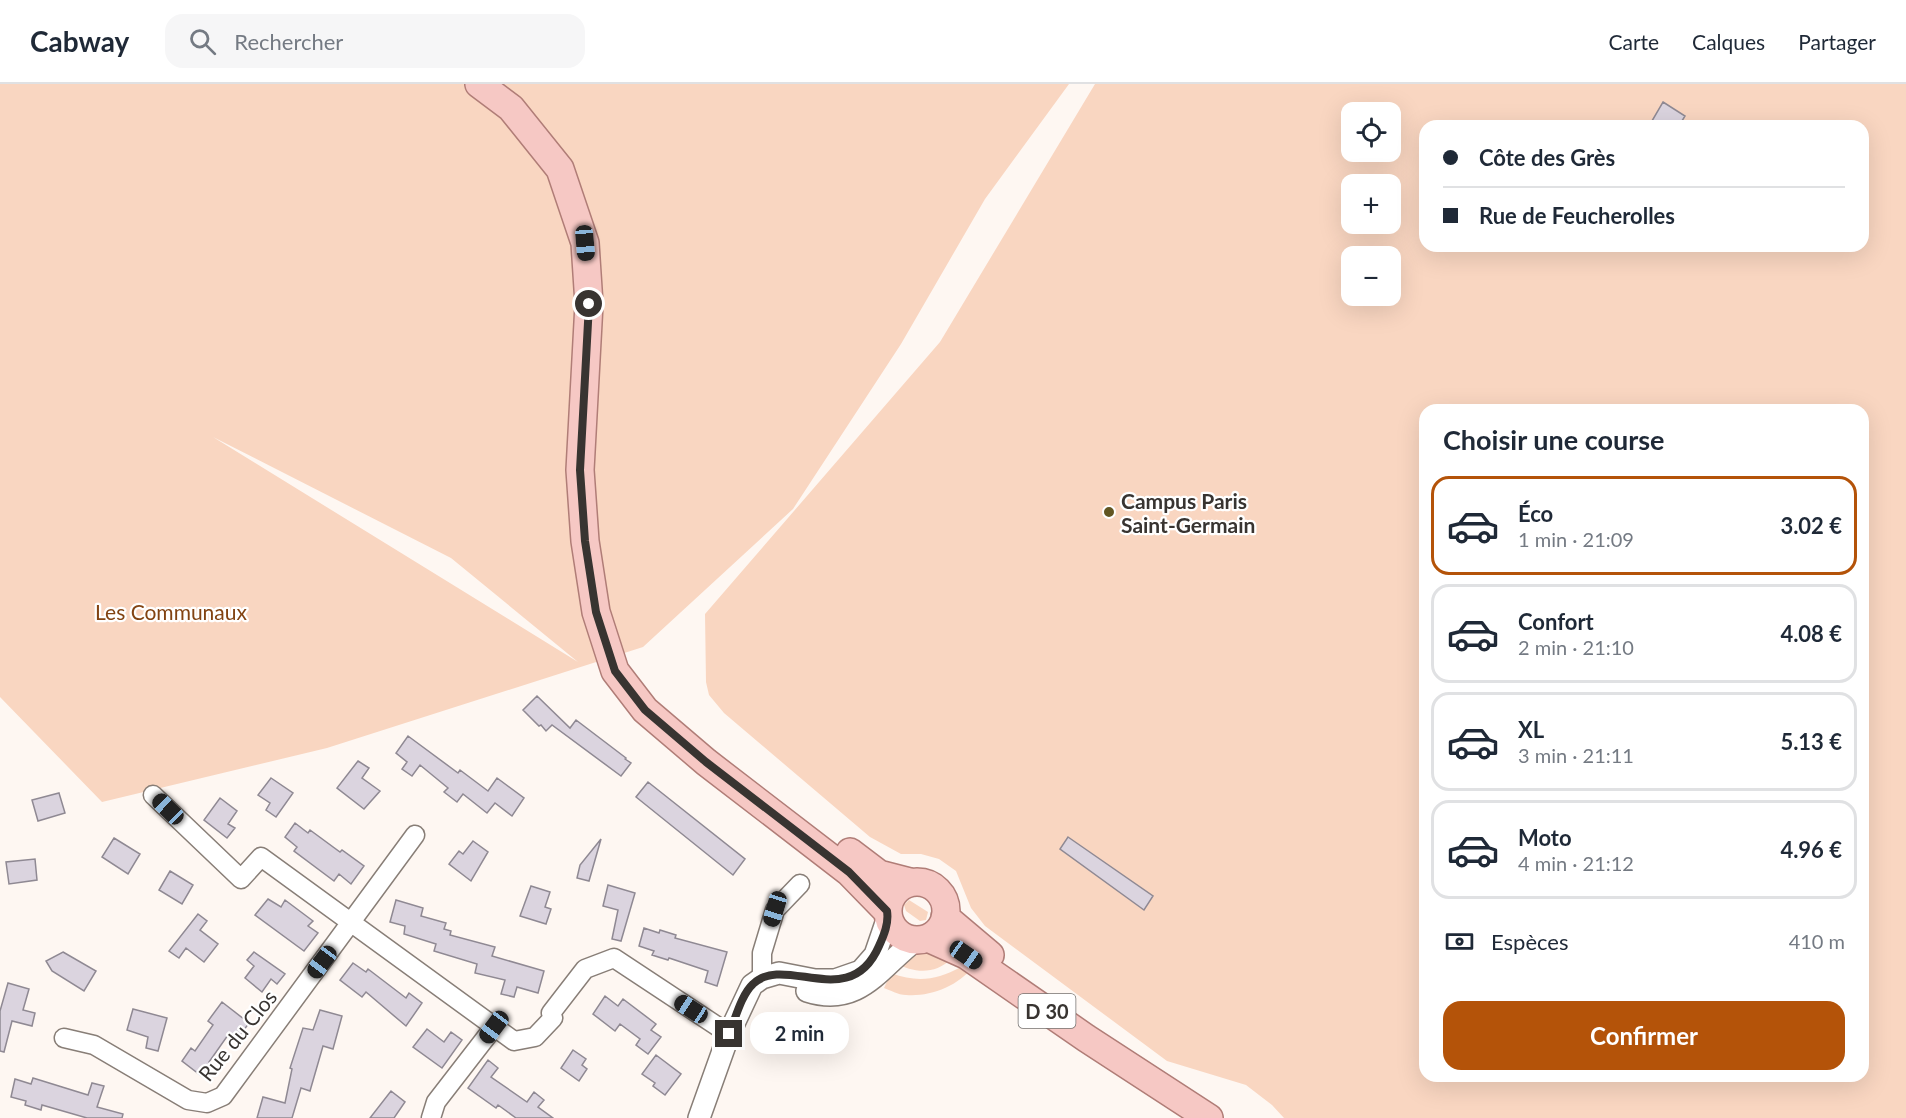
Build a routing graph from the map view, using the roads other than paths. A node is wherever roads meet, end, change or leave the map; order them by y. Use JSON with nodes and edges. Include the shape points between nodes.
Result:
{"nodes":[{"id":1,"x":478,"y":84,"type":"edge"},
{"id":2,"x":596,"y":612,"type":"junction"},
{"id":3,"x":153,"y":795,"type":"dead end"},
{"id":4,"x":415,"y":835,"type":"dead end"},
{"id":5,"x":910,"y":882,"type":"junction"},
{"id":6,"x":800,"y":884,"type":"dead end"},
{"id":7,"x":888,"y":914,"type":"junction"},
{"id":8,"x":945,"y":917,"type":"junction"},
{"id":9,"x":351,"y":924,"type":"junction"},
{"id":10,"x":922,"y":939,"type":"junction"},
{"id":11,"x":764,"y":978,"type":"junction"},
{"id":12,"x":494,"y":1027,"type":"junction"},
{"id":13,"x":729,"y":1034,"type":"junction"},
{"id":14,"x":64,"y":1038,"type":"dead end"},
{"id":15,"x":1165,"y":1088,"type":"junction"},
{"id":16,"x":431,"y":1118,"type":"edge"},
{"id":17,"x":699,"y":1118,"type":"edge"},
{"id":18,"x":1209,"y":1118,"type":"edge"}],
"edges":[{"from":1,"to":2,"type":"main road","via":[[511,108],[560,169],[585,243],[589,304],[580,470]]},
{"from":2,"to":5,"type":"main road","via":[[618,657],[644,695],[670,718],[879,874]]},
{"from":2,"to":7,"type":"main road","via":[[615,671],[645,710],[849,872]]},
{"from":3,"to":9,"type":"street","via":[[241,879],[261,857]]},
{"from":4,"to":9,"type":"street","name":"Rue du Clos"},
{"from":5,"to":7,"type":"main road","via":[[894,892]]},
{"from":5,"to":8,"type":"main road","via":[[920,881],[937,890],[946,907]]},
{"from":6,"to":11,"type":"street","via":[[775,909],[762,953]]},
{"from":7,"to":10,"type":"main road","via":[[893,929],[900,935]]},
{"from":7,"to":11,"type":"street","via":[[875,955],[861,971],[835,980],[779,973]]},
{"from":8,"to":10,"type":"main road","via":[[936,933]]},
{"from":8,"to":15,"type":"main road","number":"D 30"},
{"from":9,"to":12,"type":"street"},
{"from":9,"to":14,"type":"street","name":"Rue du Clos","via":[[223,1096],[207,1103],[188,1100],[94,1045]]},
{"from":10,"to":11,"type":"street","via":[[860,989],[839,995],[816,994]]},
{"from":10,"to":15,"type":"main road","number":"D 30","via":[[966,955]]},
{"from":11,"to":13,"type":"street","via":[[752,985]]},
{"from":12,"to":13,"type":"street","via":[[514,1041],[535,1037],[553,1018],[551,1013],[585,969],[614,958]]},
{"from":12,"to":16,"type":"street","via":[[436,1102]]},
{"from":13,"to":17,"type":"street"},
{"from":15,"to":18,"type":"main road","number":"D 30"}]}
